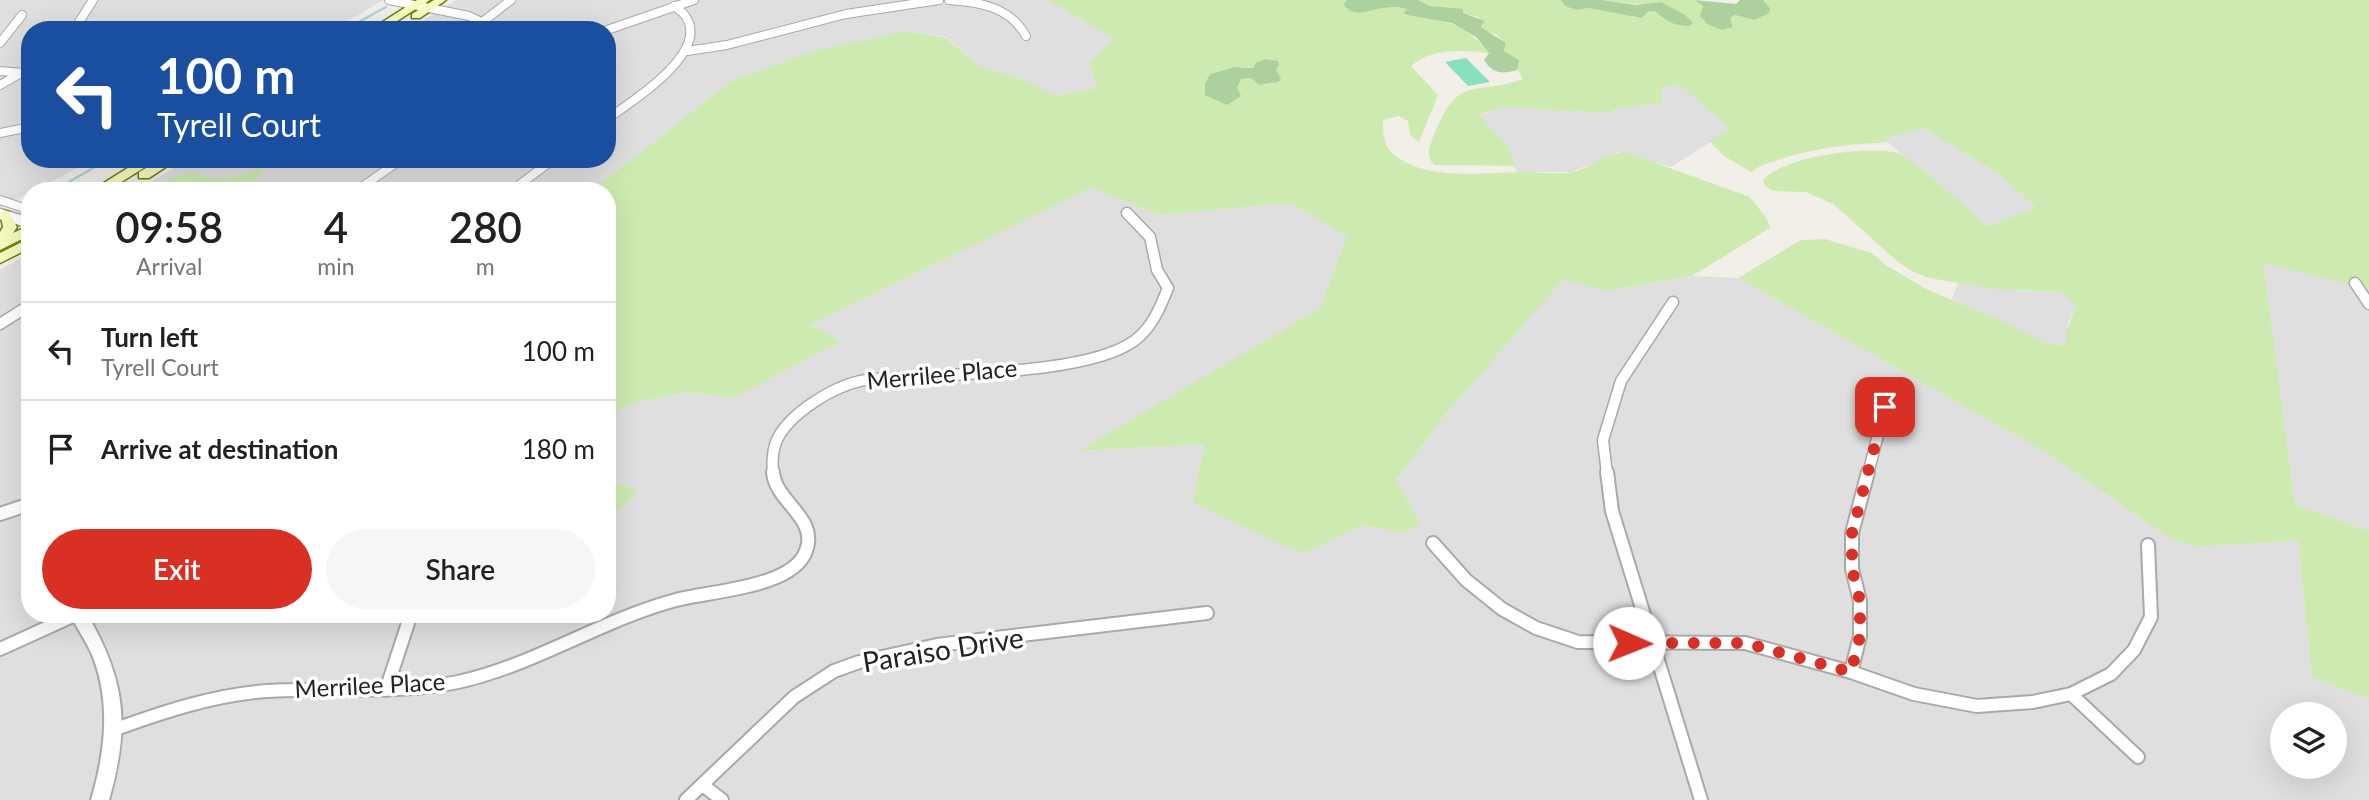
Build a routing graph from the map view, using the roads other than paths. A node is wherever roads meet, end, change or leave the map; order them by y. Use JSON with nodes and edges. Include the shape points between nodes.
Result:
{"nodes":[{"id":1,"x":93,"y":0,"type":"edge"},
{"id":2,"x":390,"y":0,"type":"edge"},
{"id":3,"x":441,"y":0,"type":"edge"},
{"id":4,"x":511,"y":0,"type":"edge"},
{"id":5,"x":694,"y":0,"type":"edge"},
{"id":6,"x":939,"y":0,"type":"edge"},
{"id":7,"x":949,"y":0,"type":"edge"},
{"id":8,"x":424,"y":4,"type":"edge"},
{"id":9,"x":674,"y":6,"type":"junction"},
{"id":10,"x":22,"y":15,"type":"dead end"},
{"id":11,"x":80,"y":21,"type":"edge"},
{"id":12,"x":392,"y":21,"type":"edge"},
{"id":13,"x":404,"y":21,"type":"edge"},
{"id":14,"x":482,"y":21,"type":"joint"},
{"id":15,"x":616,"y":27,"type":"edge"},
{"id":16,"x":1026,"y":36,"type":"dead end"},
{"id":17,"x":0,"y":43,"type":"edge"},
{"id":18,"x":687,"y":51,"type":"junction"},
{"id":19,"x":0,"y":71,"type":"edge"},
{"id":20,"x":21,"y":73,"type":"edge"},
{"id":21,"x":21,"y":74,"type":"edge"},
{"id":22,"x":21,"y":74,"type":"edge"},
{"id":23,"x":0,"y":85,"type":"edge"},
{"id":24,"x":0,"y":92,"type":"edge"},
{"id":25,"x":616,"y":112,"type":"edge"},
{"id":26,"x":21,"y":129,"type":"edge"},
{"id":27,"x":0,"y":133,"type":"edge"},
{"id":28,"x":137,"y":168,"type":"edge"},
{"id":29,"x":157,"y":168,"type":"edge"},
{"id":30,"x":389,"y":168,"type":"edge"},
{"id":31,"x":542,"y":168,"type":"edge"},
{"id":32,"x":112,"y":182,"type":"edge"},
{"id":33,"x":133,"y":182,"type":"edge"},
{"id":34,"x":369,"y":182,"type":"edge"},
{"id":35,"x":523,"y":182,"type":"edge"},
{"id":36,"x":0,"y":200,"type":"edge"},
{"id":37,"x":21,"y":207,"type":"edge"},
{"id":38,"x":1127,"y":213,"type":"dead end"},
{"id":39,"x":2,"y":214,"type":"edge"},
{"id":40,"x":21,"y":220,"type":"edge"},
{"id":41,"x":21,"y":236,"type":"edge"},
{"id":42,"x":21,"y":245,"type":"edge"},
{"id":43,"x":21,"y":249,"type":"edge"},
{"id":44,"x":0,"y":251,"type":"edge"},
{"id":45,"x":2355,"y":282,"type":"dead end"},
{"id":46,"x":1673,"y":302,"type":"dead end"},
{"id":47,"x":2369,"y":304,"type":"edge"},
{"id":48,"x":21,"y":311,"type":"edge"},
{"id":49,"x":0,"y":324,"type":"edge"},
{"id":50,"x":1899,"y":390,"type":"dead end"},
{"id":51,"x":21,"y":507,"type":"edge"},
{"id":52,"x":0,"y":514,"type":"edge"},
{"id":53,"x":1433,"y":543,"type":"dead end"},
{"id":54,"x":2148,"y":545,"type":"dead end"},
{"id":55,"x":1207,"y":613,"type":"dead end"},
{"id":56,"x":58,"y":623,"type":"edge"},
{"id":57,"x":83,"y":623,"type":"edge"},
{"id":58,"x":408,"y":623,"type":"edge"},
{"id":59,"x":616,"y":623,"type":"edge"},
{"id":60,"x":616,"y":623,"type":"edge"},
{"id":61,"x":1655,"y":644,"type":"junction"},
{"id":62,"x":0,"y":649,"type":"edge"},
{"id":63,"x":1851,"y":672,"type":"junction"},
{"id":64,"x":386,"y":690,"type":"junction"},
{"id":65,"x":2071,"y":694,"type":"junction"},
{"id":66,"x":113,"y":730,"type":"junction"},
{"id":67,"x":2138,"y":757,"type":"dead end"},
{"id":68,"x":704,"y":786,"type":"junction"},
{"id":69,"x":100,"y":800,"type":"edge"},
{"id":70,"x":686,"y":800,"type":"edge"},
{"id":71,"x":722,"y":800,"type":"edge"},
{"id":72,"x":1701,"y":800,"type":"edge"}],
"edges":[{"from":1,"to":11,"type":"street"},
{"from":2,"to":8,"type":"street"},
{"from":3,"to":8,"type":"main road"},
{"from":4,"to":14,"type":"street"},
{"from":5,"to":9,"type":"street"},
{"from":6,"to":18,"type":"street","via":[[864,10],[728,47]]},
{"from":7,"to":16,"type":"street","via":[[1000,10],[1021,25]]},
{"from":8,"to":12,"type":"main road"},
{"from":8,"to":13,"type":"main road"},
{"from":8,"to":14,"type":"street"},
{"from":9,"to":15,"type":"street"},
{"from":9,"to":18,"type":"street","via":[[688,19]]},
{"from":10,"to":17,"type":"street"},
{"from":18,"to":25,"type":"street","via":[[659,81]]},
{"from":19,"to":20,"type":"street"},
{"from":21,"to":23,"type":"street"},
{"from":22,"to":24,"type":"street"},
{"from":26,"to":27,"type":"street"},
{"from":28,"to":32,"type":"main road"},
{"from":29,"to":33,"type":"main road"},
{"from":30,"to":34,"type":"street"},
{"from":31,"to":35,"type":"street"},
{"from":36,"to":37,"type":"street"},
{"from":38,"to":59,"type":"street","name":"Merrilee Place","via":[[1150,237],[1157,270],[1168,288],[1160,314],[1142,335],[1111,352],[1071,364],[860,381],[832,391],[781,431],[772,455],[773,479],[805,522],[811,539],[804,557],[768,581],[661,604]]},
{"from":39,"to":40,"type":"street"},
{"from":39,"to":44,"type":"main road","via":[[10,227]]},
{"from":41,"to":44,"type":"main road"},
{"from":42,"to":44,"type":"main road"},
{"from":43,"to":44,"type":"main road"},
{"from":45,"to":47,"type":"street"},
{"from":46,"to":61,"type":"street","via":[[1621,381],[1603,440],[1612,511]]},
{"from":48,"to":49,"type":"street"},
{"from":50,"to":63,"type":"street","via":[[1885,407],[1852,533],[1860,636]]},
{"from":51,"to":52,"type":"street"},
{"from":53,"to":61,"type":"street","via":[[1466,580],[1502,609],[1536,628],[1578,642]]},
{"from":54,"to":65,"type":"street","via":[[2151,617],[2134,650],[2111,674]]},
{"from":55,"to":68,"type":"street","name":"Paraiso Drive","via":[[905,650],[851,665],[812,683],[775,712]]},
{"from":56,"to":62,"type":"street"},
{"from":57,"to":66,"type":"street","via":[[103,659],[113,704]]},
{"from":58,"to":64,"type":"street"},
{"from":60,"to":64,"type":"street","name":"Merrilee Place","via":[[495,671],[456,682]]},
{"from":61,"to":63,"type":"street","via":[[1745,643]]},
{"from":61,"to":72,"type":"street"},
{"from":63,"to":65,"type":"street","via":[[1914,694],[1977,706]]},
{"from":64,"to":66,"type":"street","name":"Merrilee Place","via":[[238,694],[184,705]]},
{"from":65,"to":67,"type":"street"},
{"from":66,"to":69,"type":"street"},
{"from":68,"to":70,"type":"street","name":"Paraiso Drive"},
{"from":68,"to":71,"type":"street"}]}
